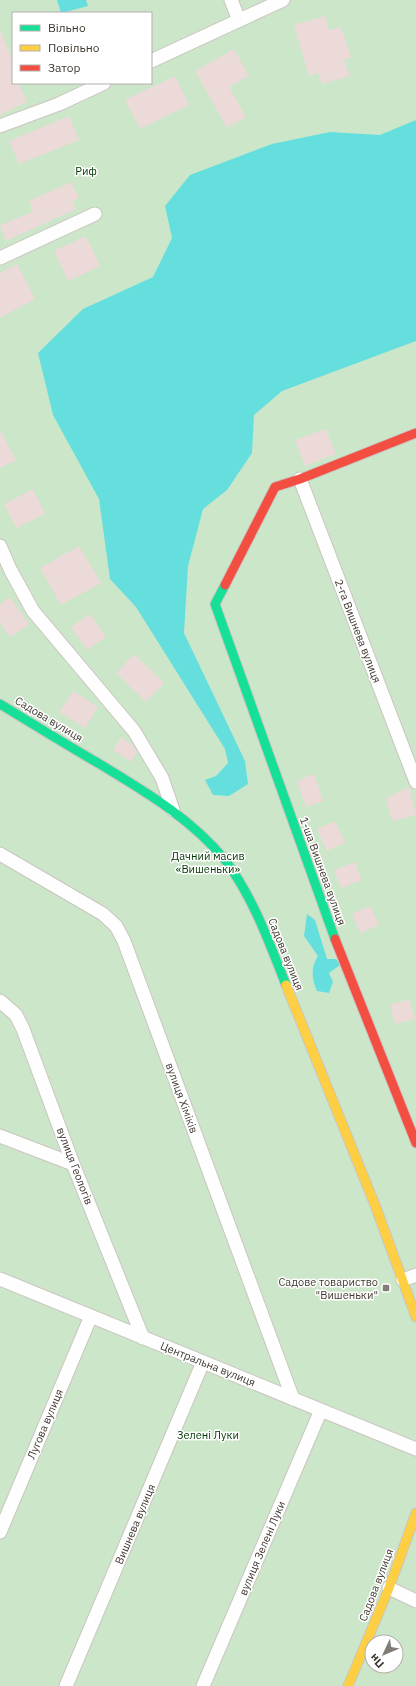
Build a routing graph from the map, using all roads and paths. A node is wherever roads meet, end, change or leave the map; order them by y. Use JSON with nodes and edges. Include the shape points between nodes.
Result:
{"nodes":[{"id":1,"x":231,"y":0,"type":"edge"},
{"id":2,"x":283,"y":0,"type":"edge"},
{"id":3,"x":239,"y":20,"type":"junction"},
{"id":4,"x":152,"y":61,"type":"edge"},
{"id":5,"x":102,"y":84,"type":"edge"},
{"id":6,"x":0,"y":126,"type":"edge"},
{"id":7,"x":95,"y":214,"type":"dead end"},
{"id":8,"x":0,"y":258,"type":"edge"},
{"id":9,"x":416,"y":434,"type":"edge"},
{"id":10,"x":300,"y":479,"type":"junction"},
{"id":11,"x":0,"y":546,"type":"edge"},
{"id":12,"x":0,"y":704,"type":"edge"},
{"id":13,"x":416,"y":782,"type":"edge"},
{"id":14,"x":173,"y":810,"type":"junction"},
{"id":15,"x":0,"y":854,"type":"edge"},
{"id":16,"x":0,"y":1001,"type":"edge"},
{"id":17,"x":0,"y":1136,"type":"edge"},
{"id":18,"x":416,"y":1143,"type":"edge"},
{"id":19,"x":73,"y":1164,"type":"junction"},
{"id":20,"x":416,"y":1275,"type":"edge"},
{"id":21,"x":0,"y":1279,"type":"edge"},
{"id":22,"x":403,"y":1280,"type":"junction"},
{"id":23,"x":90,"y":1316,"type":"junction"},
{"id":24,"x":416,"y":1317,"type":"edge"},
{"id":25,"x":143,"y":1338,"type":"junction"},
{"id":26,"x":203,"y":1362,"type":"junction"},
{"id":27,"x":293,"y":1399,"type":"junction"},
{"id":28,"x":321,"y":1410,"type":"junction"},
{"id":29,"x":416,"y":1449,"type":"edge"},
{"id":30,"x":416,"y":1513,"type":"edge"},
{"id":31,"x":0,"y":1532,"type":"edge"},
{"id":32,"x":389,"y":1588,"type":"junction"},
{"id":33,"x":416,"y":1601,"type":"edge"},
{"id":34,"x":66,"y":1686,"type":"edge"},
{"id":35,"x":203,"y":1686,"type":"edge"},
{"id":36,"x":348,"y":1686,"type":"edge"}],
"edges":[{"from":1,"to":3,"type":"street"},
{"from":2,"to":3,"type":"street"},
{"from":3,"to":4,"type":"street"},
{"from":5,"to":6,"type":"street","via":[[59,104]]},
{"from":7,"to":8,"type":"street"},
{"from":9,"to":10,"type":"street"},
{"from":10,"to":13,"type":"street","name":"2-га Вишнева вулиця"},
{"from":10,"to":18,"type":"street","name":"1-ша Вишнева вулиця","via":[[276,487],[215,604],[323,910]]},
{"from":11,"to":14,"type":"street","via":[[33,611],[134,731],[162,778]]},
{"from":12,"to":14,"type":"street","name":"Садова вулиця"},
{"from":14,"to":22,"type":"street","name":"Садова вулиця","via":[[224,860],[241,884],[258,917]]},
{"from":15,"to":27,"type":"street","name":"вулиця Хіміків","via":[[103,914],[116,926]]},
{"from":16,"to":19,"type":"street","name":"вулиця Геологів","via":[[16,1015],[23,1029]]},
{"from":17,"to":19,"type":"street"},
{"from":19,"to":25,"type":"street","name":"вулиця Геологів"},
{"from":20,"to":22,"type":"street"},
{"from":21,"to":23,"type":"street","name":"Центральна вулиця"},
{"from":22,"to":24,"type":"street","name":"Садова вулиця"},
{"from":23,"to":25,"type":"street","name":"Центральна вулиця"},
{"from":23,"to":31,"type":"street","name":"Лугова вулиця"},
{"from":25,"to":26,"type":"street","name":"Центральна вулиця"},
{"from":26,"to":27,"type":"street","name":"Центральна вулиця"},
{"from":26,"to":34,"type":"street","name":"Вишнева вулиця"},
{"from":27,"to":28,"type":"street","name":"Центральна вулиця"},
{"from":28,"to":29,"type":"street","name":"Центральна вулиця"},
{"from":28,"to":35,"type":"street","name":"вулиця Зелені Луки"},
{"from":30,"to":32,"type":"street","name":"Садова вулиця"},
{"from":32,"to":33,"type":"street"},
{"from":32,"to":36,"type":"street","name":"Садова вулиця"}]}
